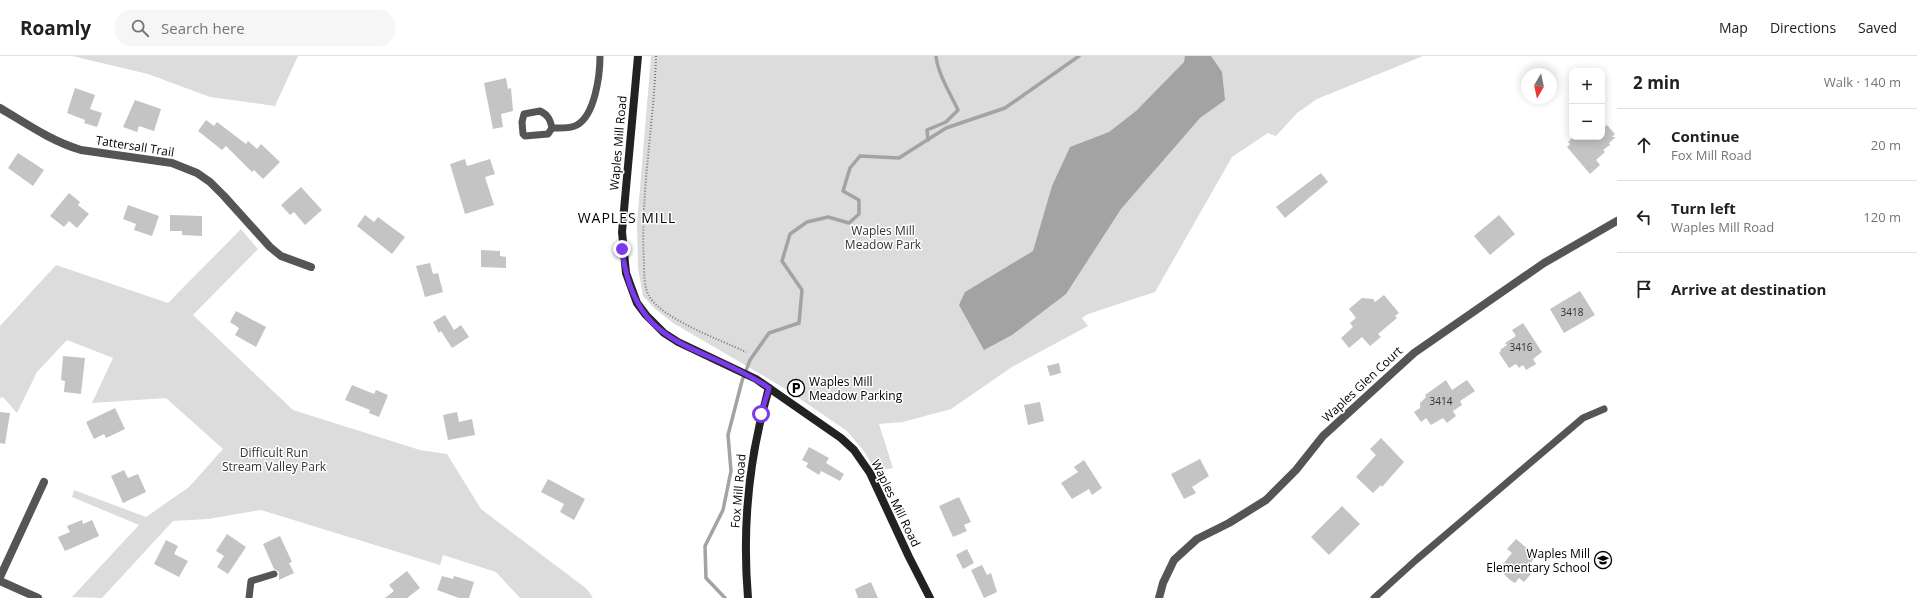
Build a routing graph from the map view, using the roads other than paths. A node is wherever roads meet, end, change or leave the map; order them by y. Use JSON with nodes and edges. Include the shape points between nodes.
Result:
{"nodes":[{"id":1,"x":600,"y":56,"type":"edge"},
{"id":2,"x":638,"y":56,"type":"edge"},
{"id":3,"x":0,"y":108,"type":"edge"},
{"id":4,"x":552,"y":128,"type":"junction"},
{"id":5,"x":1617,"y":221,"type":"edge"},
{"id":6,"x":311,"y":267,"type":"dead end"},
{"id":7,"x":769,"y":388,"type":"junction"},
{"id":8,"x":1604,"y":409,"type":"dead end"},
{"id":9,"x":44,"y":482,"type":"dead end"},
{"id":10,"x":274,"y":574,"type":"dead end"},
{"id":11,"x":0,"y":577,"type":"edge"},
{"id":12,"x":0,"y":581,"type":"edge"},
{"id":13,"x":38,"y":598,"type":"edge"},
{"id":14,"x":249,"y":598,"type":"edge"},
{"id":15,"x":748,"y":598,"type":"edge"},
{"id":16,"x":930,"y":598,"type":"edge"},
{"id":17,"x":1159,"y":598,"type":"edge"},
{"id":18,"x":1374,"y":598,"type":"edge"}],
"edges":[{"from":1,"to":4,"type":"lane","via":[[599,76],[589,111],[577,125],[569,128]]},
{"from":2,"to":7,"type":"main road","name":"Waples Mill Road","via":[[622,232],[624,261],[637,303],[646,316],[664,333]]},
{"from":3,"to":6,"type":"street","name":"Tattersall Trail","via":[[44,136],[68,146],[172,163],[197,173],[210,182],[280,256]]},
{"from":4,"to":4,"type":"lane","via":[[550,120],[540,111],[524,114],[522,130],[525,136],[548,134]]},
{"from":5,"to":17,"type":"street","name":"Waples Glen Court","via":[[1544,264],[1414,353],[1323,436],[1296,470],[1266,500],[1197,539],[1174,560]]},
{"from":7,"to":15,"type":"main road","name":"Fox Mill Road","via":[[758,427],[750,474],[746,538]]},
{"from":7,"to":16,"type":"main road","name":"Waples Mill Road","via":[[841,438],[864,462]]},
{"from":8,"to":18,"type":"lane","via":[[1583,418]]},
{"from":9,"to":11,"type":"street"},
{"from":10,"to":14,"type":"lane","via":[[251,581]]},
{"from":12,"to":13,"type":"street"}]}
